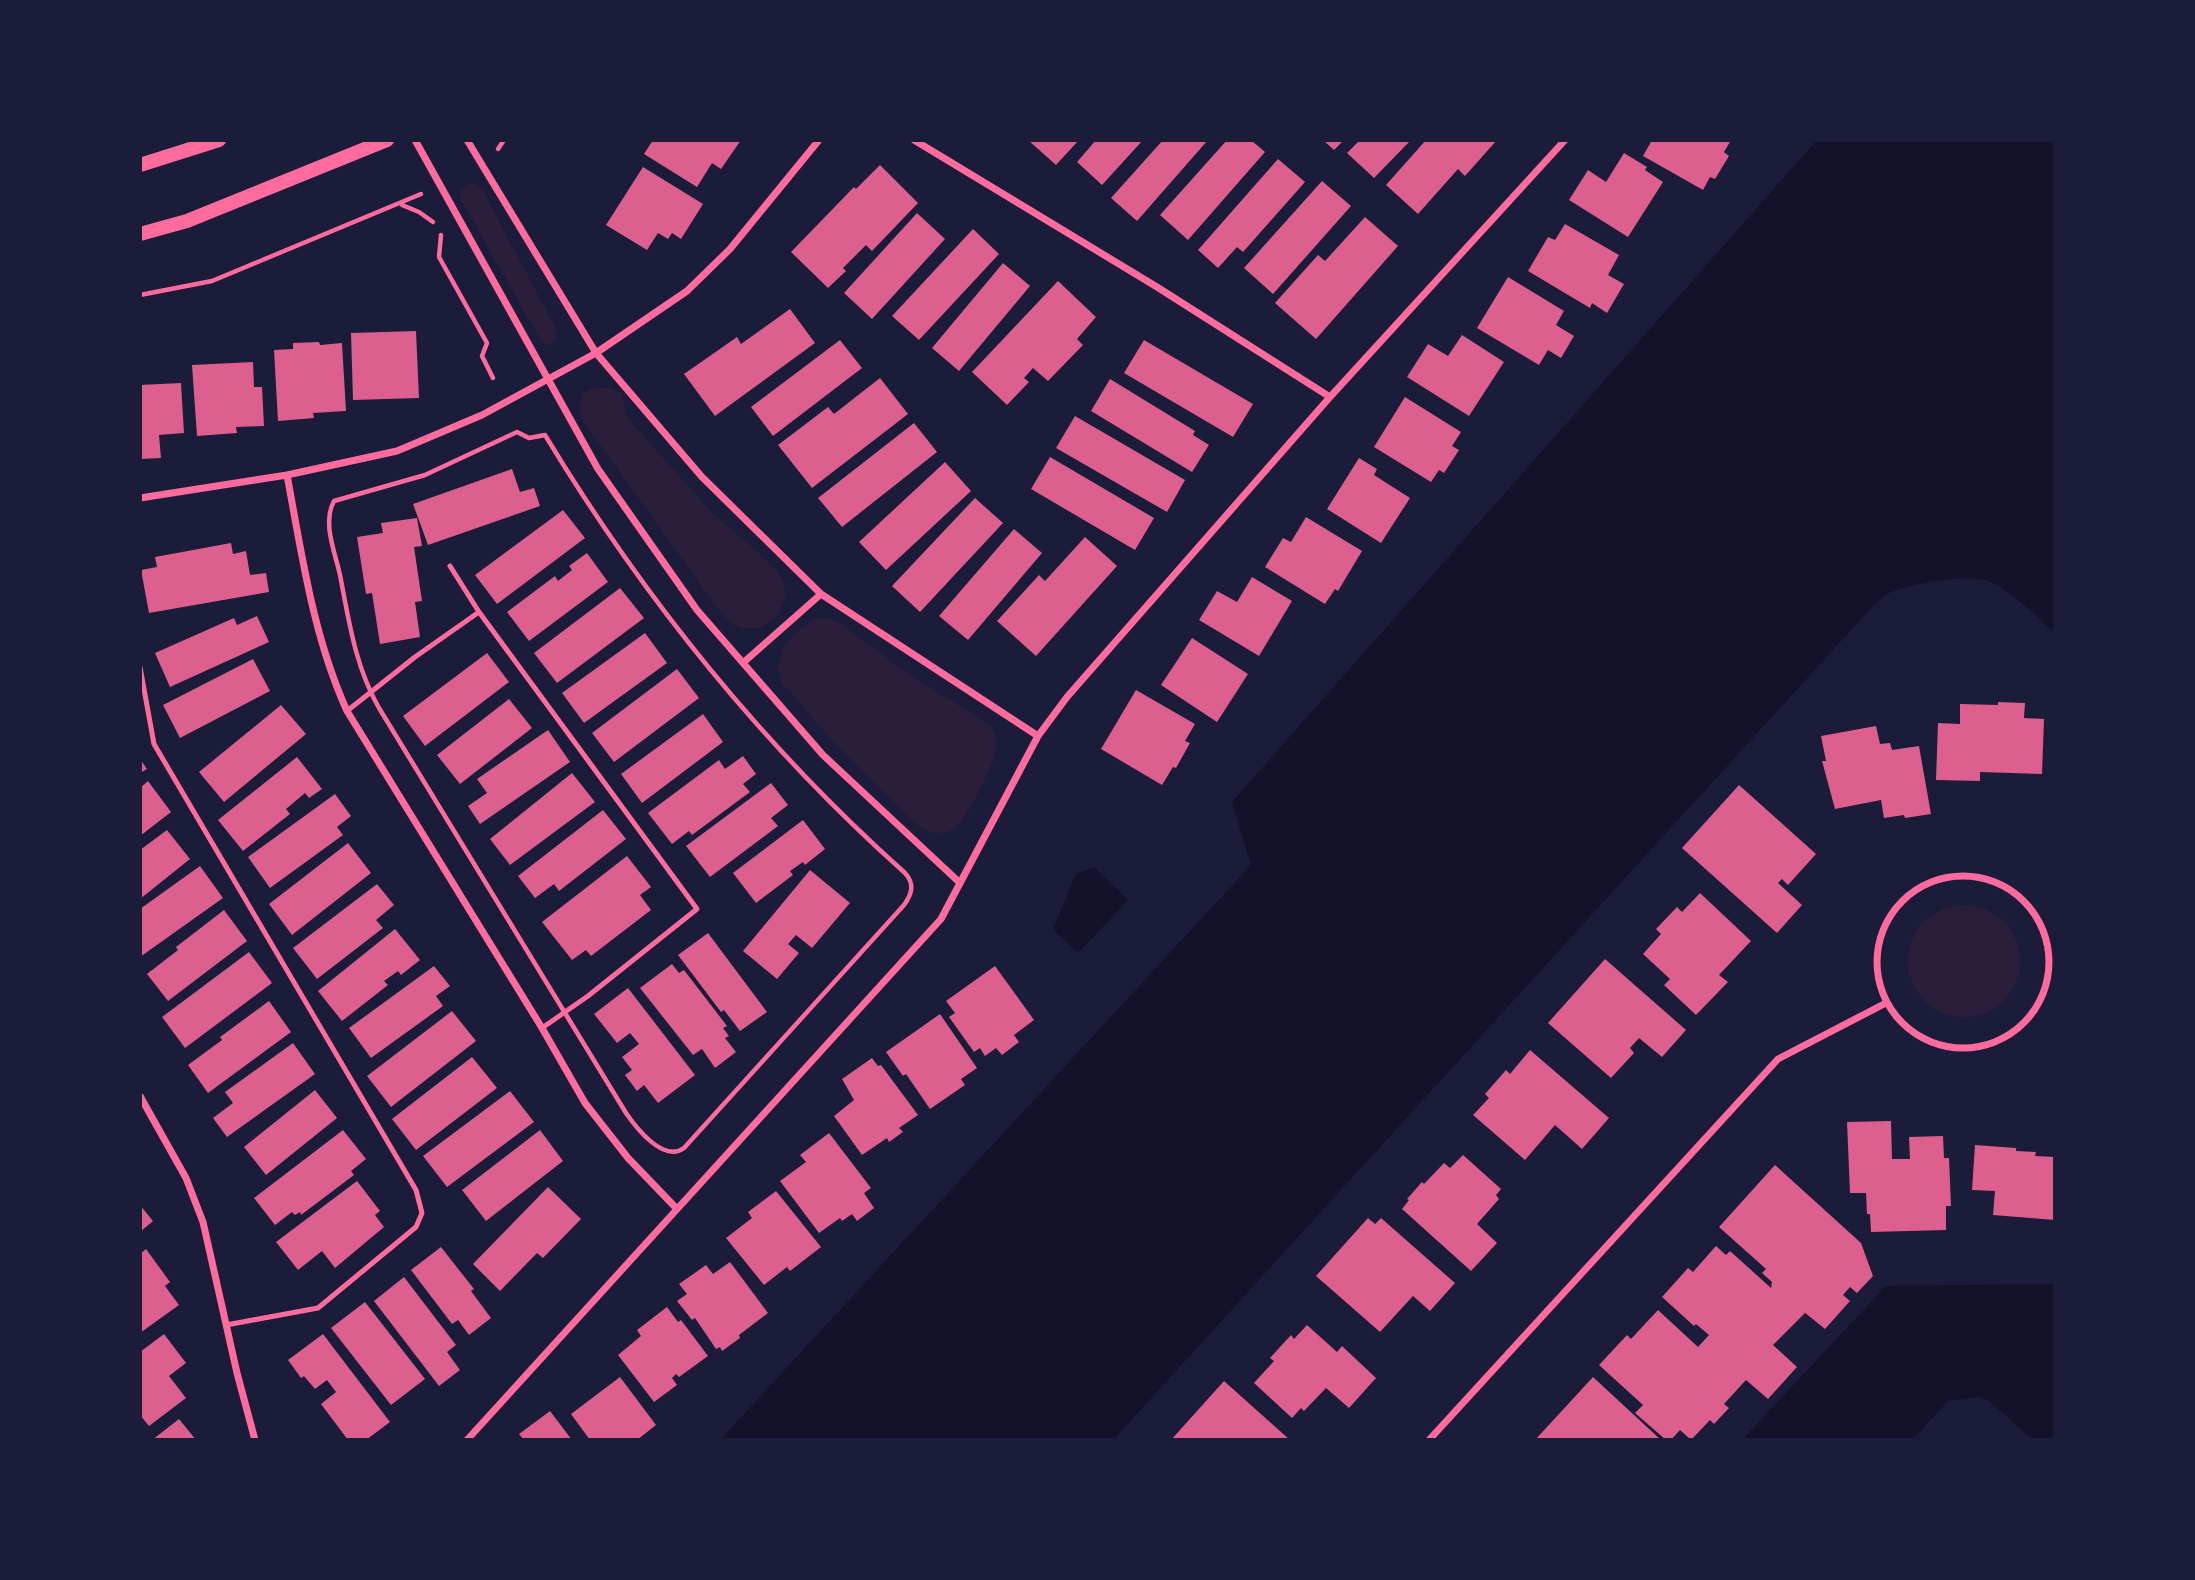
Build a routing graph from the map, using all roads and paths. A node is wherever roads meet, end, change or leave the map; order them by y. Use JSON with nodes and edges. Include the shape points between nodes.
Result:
{"nodes":[{"id":1,"x":219,"y":140,"type":"edge"},
{"id":2,"x":387,"y":140,"type":"edge"},
{"id":3,"x":415,"y":140,"type":"edge"},
{"id":4,"x":467,"y":140,"type":"edge"},
{"id":5,"x":505,"y":140,"type":"edge"},
{"id":6,"x":819,"y":140,"type":"edge"},
{"id":7,"x":914,"y":140,"type":"edge"},
{"id":8,"x":1565,"y":140,"type":"edge"},
{"id":9,"x":480,"y":162,"type":"junction"},
{"id":10,"x":140,"y":165,"type":"edge"},
{"id":11,"x":440,"y":184,"type":"junction"},
{"id":12,"x":401,"y":204,"type":"junction"},
{"id":13,"x":436,"y":225,"type":"dead end"},
{"id":14,"x":440,"y":231,"type":"dead end"},
{"id":15,"x":140,"y":234,"type":"edge"},
{"id":16,"x":140,"y":295,"type":"edge"},
{"id":17,"x":596,"y":354,"type":"junction"},
{"id":18,"x":493,"y":379,"type":"dead end"},
{"id":19,"x":546,"y":379,"type":"junction"},
{"id":20,"x":1331,"y":397,"type":"junction"},
{"id":21,"x":287,"y":475,"type":"junction"},
{"id":22,"x":140,"y":498,"type":"edge"},
{"id":23,"x":450,"y":566,"type":"dead end"},
{"id":24,"x":821,"y":594,"type":"junction"},
{"id":25,"x":479,"y":612,"type":"junction"},
{"id":26,"x":744,"y":662,"type":"junction"},
{"id":27,"x":140,"y":667,"type":"edge"},
{"id":28,"x":346,"y":711,"type":"junction"},
{"id":29,"x":1038,"y":736,"type":"junction"},
{"id":30,"x":959,"y":881,"type":"junction"},
{"id":31,"x":1886,"y":1003,"type":"junction"},
{"id":32,"x":542,"y":1028,"type":"junction"},
{"id":33,"x":140,"y":1096,"type":"edge"},
{"id":34,"x":677,"y":1209,"type":"junction"},
{"id":35,"x":226,"y":1325,"type":"junction"},
{"id":36,"x":255,"y":1440,"type":"edge"},
{"id":37,"x":467,"y":1440,"type":"edge"},
{"id":38,"x":1429,"y":1440,"type":"edge"}],
"edges":[{"from":1,"to":10,"type":"main road"},
{"from":2,"to":15,"type":"main road","via":[[187,220]]},
{"from":3,"to":11,"type":"street"},
{"from":4,"to":9,"type":"street"},
{"from":5,"to":9,"type":"path"},
{"from":6,"to":17,"type":"street","via":[[730,248],[687,292]]},
{"from":7,"to":20,"type":"street"},
{"from":8,"to":20,"type":"street"},
{"from":9,"to":17,"type":"street"},
{"from":11,"to":12,"type":"path"},
{"from":11,"to":19,"type":"street"},
{"from":12,"to":13,"type":"path"},
{"from":12,"to":16,"type":"path","via":[[212,281]]},
{"from":14,"to":18,"type":"path","via":[[439,257],[487,343],[482,356]]},
{"from":17,"to":19,"type":"street"},
{"from":17,"to":24,"type":"street","via":[[702,477]]},
{"from":19,"to":21,"type":"street","via":[[482,415],[397,451]]},
{"from":19,"to":26,"type":"street","via":[[613,491],[697,610]]},
{"from":20,"to":29,"type":"street","via":[[1067,697]]},
{"from":21,"to":22,"type":"street"},
{"from":21,"to":28,"type":"street","via":[[316,628]]},
{"from":23,"to":25,"type":"lane"},
{"from":24,"to":26,"type":"street"},
{"from":24,"to":29,"type":"street"},
{"from":25,"to":28,"type":"lane"},
{"from":25,"to":32,"type":"lane","via":[[697,909]]},
{"from":26,"to":30,"type":"street","via":[[823,755]]},
{"from":27,"to":35,"type":"lane","via":[[154,744],[421,1201],[421,1221],[405,1239],[318,1308]]},
{"from":28,"to":32,"type":"street"},
{"from":29,"to":30,"type":"street"},
{"from":30,"to":34,"type":"street","via":[[941,919]]},
{"from":31,"to":31,"type":"street","via":[[1877,977],[1877,950],[1885,924],[1900,902],[1923,885],[1949,877],[1976,877],[2002,885],[2024,901],[2040,923],[2049,952],[2048,982],[2036,1009],[2016,1031],[1989,1045],[1959,1049],[1930,1042],[1904,1026]]},
{"from":31,"to":38,"type":"street","via":[[1778,1059]]},
{"from":32,"to":34,"type":"street","via":[[585,1103],[628,1158]]},
{"from":33,"to":35,"type":"street","via":[[199,1211]]},
{"from":34,"to":37,"type":"street"},
{"from":35,"to":36,"type":"street"}]}
